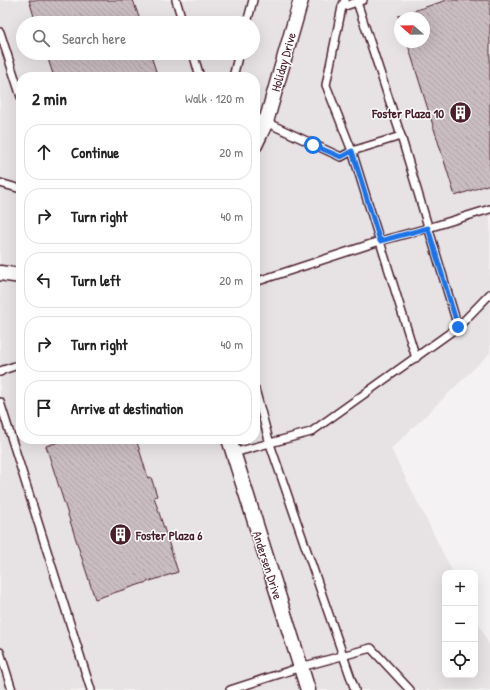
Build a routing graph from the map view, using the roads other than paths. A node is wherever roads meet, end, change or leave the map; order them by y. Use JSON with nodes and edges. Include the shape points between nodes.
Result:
{"nodes":[{"id":1,"x":176,"y":0,"type":"edge"},
{"id":2,"x":253,"y":0,"type":"edge"},
{"id":3,"x":360,"y":1,"type":"edge"},
{"id":4,"x":298,"y":2,"type":"edge"},
{"id":5,"x":344,"y":3,"type":"edge"},
{"id":6,"x":182,"y":16,"type":"edge"},
{"id":7,"x":249,"y":16,"type":"edge"},
{"id":8,"x":0,"y":32,"type":"edge"},
{"id":9,"x":195,"y":60,"type":"edge"},
{"id":10,"x":237,"y":60,"type":"edge"},
{"id":11,"x":199,"y":72,"type":"edge"},
{"id":12,"x":234,"y":72,"type":"edge"},
{"id":13,"x":16,"y":82,"type":"edge"},
{"id":14,"x":260,"y":120,"type":"edge"},
{"id":15,"x":401,"y":136,"type":"junction"},
{"id":16,"x":352,"y":151,"type":"junction"},
{"id":17,"x":0,"y":183,"type":"edge"},
{"id":18,"x":16,"y":188,"type":"edge"},
{"id":19,"x":490,"y":209,"type":"edge"},
{"id":20,"x":428,"y":228,"type":"junction"},
{"id":21,"x":380,"y":241,"type":"junction"},
{"id":22,"x":0,"y":273,"type":"edge"},
{"id":23,"x":16,"y":275,"type":"edge"},
{"id":24,"x":260,"y":280,"type":"edge"},
{"id":25,"x":490,"y":294,"type":"edge"},
{"id":26,"x":458,"y":327,"type":"junction"},
{"id":27,"x":416,"y":358,"type":"junction"},
{"id":28,"x":16,"y":366,"type":"edge"},
{"id":29,"x":0,"y":372,"type":"edge"},
{"id":30,"x":0,"y":402,"type":"edge"},
{"id":31,"x":260,"y":407,"type":"edge"},
{"id":32,"x":230,"y":444,"type":"edge"},
{"id":33,"x":270,"y":444,"type":"junction"},
{"id":34,"x":233,"y":453,"type":"junction"},
{"id":35,"x":0,"y":652,"type":"edge"},
{"id":36,"x":343,"y":656,"type":"junction"},
{"id":37,"x":301,"y":667,"type":"junction"},
{"id":38,"x":12,"y":690,"type":"edge"},
{"id":39,"x":91,"y":690,"type":"edge"},
{"id":40,"x":230,"y":690,"type":"edge"},
{"id":41,"x":308,"y":690,"type":"edge"},
{"id":42,"x":355,"y":690,"type":"edge"},
{"id":43,"x":410,"y":690,"type":"edge"}],
"edges":[{"from":1,"to":6,"type":"lane"},
{"from":2,"to":7,"type":"lane"},
{"from":3,"to":5,"type":"lane"},
{"from":3,"to":15,"type":"lane"},
{"from":4,"to":14,"type":"street","name":"Holiday Drive"},
{"from":5,"to":16,"type":"lane","via":[[326,85]]},
{"from":8,"to":13,"type":"lane"},
{"from":9,"to":11,"type":"lane"},
{"from":10,"to":12,"type":"lane"},
{"from":14,"to":16,"type":"lane","via":[[341,157]]},
{"from":15,"to":16,"type":"lane"},
{"from":15,"to":20,"type":"lane"},
{"from":16,"to":21,"type":"lane"},
{"from":17,"to":18,"type":"lane"},
{"from":19,"to":20,"type":"lane"},
{"from":20,"to":21,"type":"lane"},
{"from":20,"to":26,"type":"lane"},
{"from":21,"to":24,"type":"lane"},
{"from":21,"to":27,"type":"lane"},
{"from":22,"to":23,"type":"street"},
{"from":25,"to":26,"type":"lane"},
{"from":26,"to":27,"type":"lane"},
{"from":27,"to":33,"type":"lane","via":[[311,432]]},
{"from":28,"to":29,"type":"lane"},
{"from":30,"to":39,"type":"lane"},
{"from":31,"to":33,"type":"lane"},
{"from":32,"to":34,"type":"street","name":"Andersen Drive"},
{"from":33,"to":34,"type":"lane"},
{"from":33,"to":36,"type":"lane"},
{"from":34,"to":37,"type":"street","name":"Andersen Drive"},
{"from":35,"to":38,"type":"lane"},
{"from":36,"to":37,"type":"lane"},
{"from":36,"to":42,"type":"lane"},
{"from":36,"to":43,"type":"lane","via":[[371,648]]},
{"from":37,"to":40,"type":"lane"},
{"from":37,"to":41,"type":"street","name":"Andersen Drive"}]}
